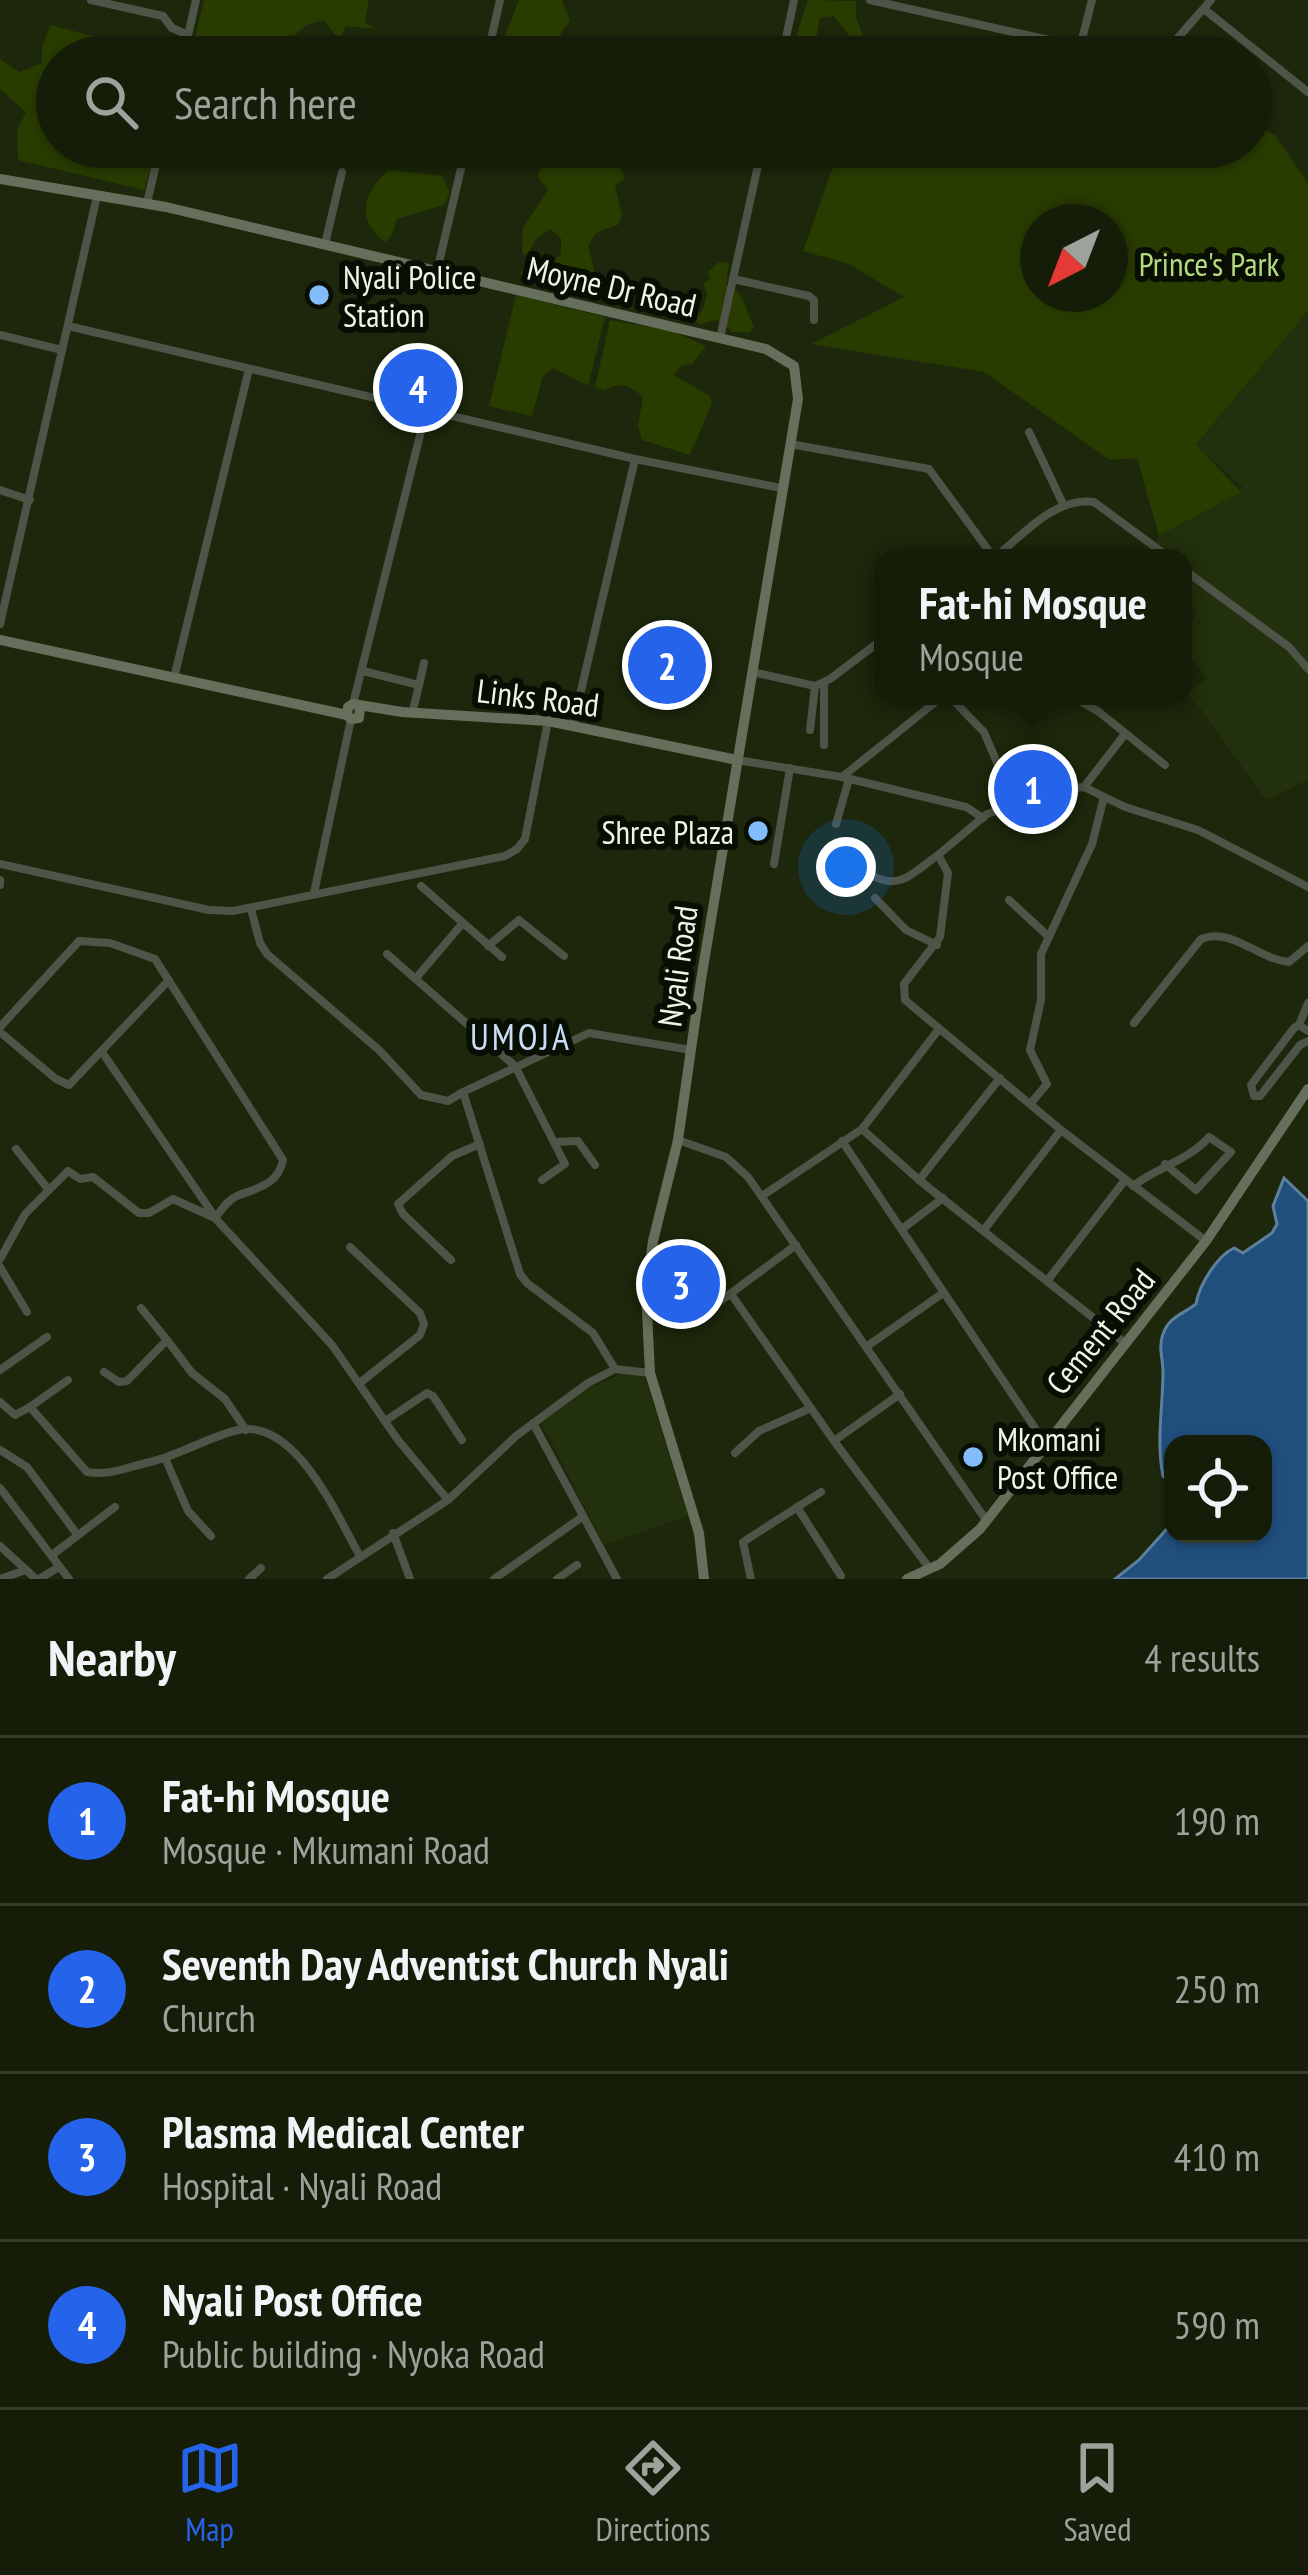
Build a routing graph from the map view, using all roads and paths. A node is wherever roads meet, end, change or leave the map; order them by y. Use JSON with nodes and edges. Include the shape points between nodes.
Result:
{"nodes":[{"id":1,"x":91,"y":0,"type":"edge"},
{"id":2,"x":196,"y":0,"type":"edge"},
{"id":3,"x":500,"y":0,"type":"edge"},
{"id":4,"x":794,"y":0,"type":"edge"},
{"id":5,"x":870,"y":0,"type":"edge"},
{"id":6,"x":1092,"y":0,"type":"edge"},
{"id":7,"x":1211,"y":0,"type":"edge"},
{"id":8,"x":1204,"y":9,"type":"junction"},
{"id":9,"x":188,"y":34,"type":"joint"},
{"id":10,"x":492,"y":36,"type":"edge"},
{"id":11,"x":786,"y":36,"type":"edge"},
{"id":12,"x":1031,"y":36,"type":"edge"},
{"id":13,"x":1083,"y":36,"type":"edge"},
{"id":14,"x":1180,"y":36,"type":"edge"},
{"id":15,"x":1238,"y":36,"type":"edge"},
{"id":16,"x":1272,"y":63,"type":"edge"},
{"id":17,"x":1308,"y":92,"type":"edge"},
{"id":18,"x":155,"y":168,"type":"edge"},
{"id":19,"x":461,"y":168,"type":"edge"},
{"id":20,"x":757,"y":168,"type":"edge"},
{"id":21,"x":342,"y":172,"type":"dead end"},
{"id":22,"x":0,"y":178,"type":"edge"},
{"id":23,"x":97,"y":196,"type":"junction"},
{"id":24,"x":147,"y":203,"type":"junction"},
{"id":25,"x":325,"y":246,"type":"junction"},
{"id":26,"x":437,"y":272,"type":"junction"},
{"id":27,"x":733,"y":279,"type":"junction"},
{"id":28,"x":814,"y":320,"type":"dead end"},
{"id":29,"x":68,"y":326,"type":"junction"},
{"id":30,"x":0,"y":335,"type":"edge"},
{"id":31,"x":719,"y":340,"type":"junction"},
{"id":32,"x":62,"y":350,"type":"junction"},
{"id":33,"x":788,"y":359,"type":"joint"},
{"id":34,"x":249,"y":369,"type":"junction"},
{"id":35,"x":426,"y":411,"type":"junction"},
{"id":36,"x":1029,"y":432,"type":"dead end"},
{"id":37,"x":790,"y":444,"type":"junction"},
{"id":38,"x":635,"y":459,"type":"junction"},
{"id":39,"x":782,"y":488,"type":"junction"},
{"id":40,"x":0,"y":490,"type":"edge"},
{"id":41,"x":30,"y":500,"type":"junction"},
{"id":42,"x":1063,"y":503,"type":"junction"},
{"id":43,"x":987,"y":549,"type":"edge"},
{"id":44,"x":1005,"y":549,"type":"edge"},
{"id":45,"x":1157,"y":549,"type":"edge"},
{"id":46,"x":1192,"y":575,"type":"edge"},
{"id":47,"x":0,"y":624,"type":"edge"},
{"id":48,"x":0,"y":640,"type":"edge"},
{"id":49,"x":874,"y":645,"type":"edge"},
{"id":50,"x":424,"y":663,"type":"dead end"},
{"id":51,"x":1308,"y":669,"type":"edge"},
{"id":52,"x":362,"y":671,"type":"junction"},
{"id":53,"x":752,"y":672,"type":"junction"},
{"id":54,"x":174,"y":678,"type":"junction"},
{"id":55,"x":819,"y":684,"type":"junction"},
{"id":56,"x":419,"y":685,"type":"junction"},
{"id":57,"x":935,"y":705,"type":"edge"},
{"id":58,"x":956,"y":705,"type":"edge"},
{"id":59,"x":1087,"y":705,"type":"edge"},
{"id":60,"x":414,"y":706,"type":"dead end"},
{"id":61,"x":353,"y":712,"type":"junction"},
{"id":62,"x":548,"y":721,"type":"junction"},
{"id":63,"x":573,"y":725,"type":"junction"},
{"id":64,"x":810,"y":730,"type":"dead end"},
{"id":65,"x":1125,"y":734,"type":"junction"},
{"id":66,"x":824,"y":745,"type":"dead end"},
{"id":67,"x":737,"y":760,"type":"junction"},
{"id":68,"x":1165,"y":764,"type":"dead end"},
{"id":69,"x":790,"y":768,"type":"junction"},
{"id":70,"x":845,"y":778,"type":"junction"},
{"id":71,"x":1023,"y":786,"type":"junction"},
{"id":72,"x":1084,"y":787,"type":"junction"},
{"id":73,"x":1104,"y":796,"type":"junction"},
{"id":74,"x":983,"y":818,"type":"junction"},
{"id":75,"x":836,"y":824,"type":"dead end"},
{"id":76,"x":938,"y":855,"type":"junction"},
{"id":77,"x":0,"y":864,"type":"edge"},
{"id":78,"x":774,"y":864,"type":"dead end"},
{"id":79,"x":874,"y":877,"type":"dead end"},
{"id":80,"x":421,"y":886,"type":"dead end"},
{"id":81,"x":1308,"y":887,"type":"edge"},
{"id":82,"x":314,"y":893,"type":"junction"},
{"id":83,"x":875,"y":898,"type":"dead end"},
{"id":84,"x":1009,"y":900,"type":"dead end"},
{"id":85,"x":251,"y":909,"type":"junction"},
{"id":86,"x":462,"y":924,"type":"junction"},
{"id":87,"x":1049,"y":937,"type":"junction"},
{"id":88,"x":938,"y":945,"type":"junction"},
{"id":89,"x":488,"y":946,"type":"junction"},
{"id":90,"x":1308,"y":946,"type":"edge"},
{"id":91,"x":387,"y":954,"type":"dead end"},
{"id":92,"x":564,"y":956,"type":"dead end"},
{"id":93,"x":502,"y":957,"type":"dead end"},
{"id":94,"x":169,"y":979,"type":"junction"},
{"id":95,"x":416,"y":979,"type":"junction"},
{"id":96,"x":1308,"y":1003,"type":"edge"},
{"id":97,"x":1134,"y":1023,"type":"dead end"},
{"id":98,"x":939,"y":1029,"type":"junction"},
{"id":99,"x":0,"y":1030,"type":"edge"},
{"id":100,"x":1306,"y":1034,"type":"edge"},
{"id":101,"x":692,"y":1050,"type":"junction"},
{"id":102,"x":102,"y":1052,"type":"junction"},
{"id":103,"x":515,"y":1066,"type":"junction"},
{"id":104,"x":1000,"y":1078,"type":"junction"},
{"id":105,"x":1308,"y":1089,"type":"edge"},
{"id":106,"x":464,"y":1092,"type":"junction"},
{"id":107,"x":1031,"y":1103,"type":"junction"},
{"id":108,"x":862,"y":1130,"type":"junction"},
{"id":109,"x":1060,"y":1130,"type":"junction"},
{"id":110,"x":678,"y":1140,"type":"junction"},
{"id":111,"x":842,"y":1141,"type":"junction"},
{"id":112,"x":555,"y":1142,"type":"junction"},
{"id":113,"x":481,"y":1144,"type":"junction"},
{"id":114,"x":16,"y":1149,"type":"dead end"},
{"id":115,"x":1165,"y":1164,"type":"junction"},
{"id":116,"x":595,"y":1165,"type":"dead end"},
{"id":117,"x":542,"y":1180,"type":"dead end"},
{"id":118,"x":919,"y":1180,"type":"junction"},
{"id":119,"x":1129,"y":1183,"type":"junction"},
{"id":120,"x":48,"y":1189,"type":"junction"},
{"id":121,"x":762,"y":1196,"type":"junction"},
{"id":122,"x":943,"y":1198,"type":"junction"},
{"id":123,"x":215,"y":1218,"type":"junction"},
{"id":124,"x":902,"y":1229,"type":"junction"},
{"id":125,"x":983,"y":1231,"type":"junction"},
{"id":126,"x":1207,"y":1241,"type":"junction"},
{"id":127,"x":350,"y":1246,"type":"dead end"},
{"id":128,"x":796,"y":1246,"type":"junction"},
{"id":129,"x":452,"y":1259,"type":"dead end"},
{"id":130,"x":0,"y":1263,"type":"edge"},
{"id":131,"x":1047,"y":1281,"type":"junction"},
{"id":132,"x":943,"y":1293,"type":"junction"},
{"id":133,"x":731,"y":1294,"type":"junction"},
{"id":134,"x":141,"y":1308,"type":"dead end"},
{"id":135,"x":27,"y":1312,"type":"dead end"},
{"id":136,"x":696,"y":1319,"type":"dead end"},
{"id":137,"x":47,"y":1337,"type":"dead end"},
{"id":138,"x":167,"y":1340,"type":"junction"},
{"id":139,"x":1125,"y":1343,"type":"junction"},
{"id":140,"x":866,"y":1347,"type":"junction"},
{"id":141,"x":614,"y":1369,"type":"junction"},
{"id":142,"x":0,"y":1370,"type":"edge"},
{"id":143,"x":104,"y":1372,"type":"dead end"},
{"id":144,"x":650,"y":1373,"type":"junction"},
{"id":145,"x":68,"y":1381,"type":"dead end"},
{"id":146,"x":361,"y":1382,"type":"junction"},
{"id":147,"x":900,"y":1394,"type":"junction"},
{"id":148,"x":0,"y":1402,"type":"edge"},
{"id":149,"x":30,"y":1407,"type":"junction"},
{"id":150,"x":811,"y":1408,"type":"junction"},
{"id":151,"x":385,"y":1421,"type":"junction"},
{"id":152,"x":533,"y":1424,"type":"junction"},
{"id":153,"x":246,"y":1430,"type":"junction"},
{"id":154,"x":462,"y":1440,"type":"dead end"},
{"id":155,"x":834,"y":1441,"type":"junction"},
{"id":156,"x":1045,"y":1443,"type":"junction"},
{"id":157,"x":0,"y":1450,"type":"edge"},
{"id":158,"x":735,"y":1453,"type":"dead end"},
{"id":159,"x":165,"y":1459,"type":"junction"},
{"id":160,"x":0,"y":1488,"type":"edge"},
{"id":161,"x":821,"y":1492,"type":"dead end"},
{"id":162,"x":448,"y":1500,"type":"junction"},
{"id":163,"x":115,"y":1507,"type":"dead end"},
{"id":164,"x":797,"y":1508,"type":"junction"},
{"id":165,"x":582,"y":1517,"type":"junction"},
{"id":166,"x":986,"y":1520,"type":"junction"},
{"id":167,"x":393,"y":1533,"type":"junction"},
{"id":168,"x":76,"y":1534,"type":"junction"},
{"id":169,"x":211,"y":1536,"type":"dead end"},
{"id":170,"x":0,"y":1546,"type":"edge"},
{"id":171,"x":52,"y":1556,"type":"junction"},
{"id":172,"x":359,"y":1556,"type":"junction"},
{"id":173,"x":577,"y":1565,"type":"dead end"},
{"id":174,"x":59,"y":1567,"type":"junction"},
{"id":175,"x":261,"y":1568,"type":"dead end"},
{"id":176,"x":930,"y":1570,"type":"junction"},
{"id":177,"x":23,"y":1571,"type":"junction"},
{"id":178,"x":841,"y":1576,"type":"edge"},
{"id":179,"x":0,"y":1579,"type":"edge"},
{"id":180,"x":38,"y":1579,"type":"edge"},
{"id":181,"x":69,"y":1579,"type":"edge"},
{"id":182,"x":249,"y":1579,"type":"edge"},
{"id":183,"x":327,"y":1579,"type":"edge"},
{"id":184,"x":410,"y":1579,"type":"edge"},
{"id":185,"x":494,"y":1579,"type":"edge"},
{"id":186,"x":556,"y":1579,"type":"edge"},
{"id":187,"x":617,"y":1579,"type":"edge"},
{"id":188,"x":704,"y":1579,"type":"edge"},
{"id":189,"x":751,"y":1579,"type":"edge"},
{"id":190,"x":907,"y":1579,"type":"edge"}],
"edges":[{"from":1,"to":9,"type":"street","via":[[163,16]]},
{"from":2,"to":9,"type":"street"},
{"from":3,"to":10,"type":"street"},
{"from":4,"to":11,"type":"street"},
{"from":5,"to":12,"type":"street"},
{"from":6,"to":13,"type":"street"},
{"from":7,"to":8,"type":"street"},
{"from":8,"to":14,"type":"street"},
{"from":8,"to":15,"type":"street"},
{"from":16,"to":17,"type":"street"},
{"from":18,"to":24,"type":"street"},
{"from":19,"to":26,"type":"street"},
{"from":20,"to":27,"type":"street"},
{"from":21,"to":25,"type":"street"},
{"from":22,"to":23,"type":"main road","name":"Moyne Dr Road"},
{"from":23,"to":24,"type":"main road","name":"Moyne Dr Road"},
{"from":23,"to":29,"type":"street"},
{"from":24,"to":25,"type":"main road","name":"Moyne Dr Road"},
{"from":25,"to":26,"type":"main road","name":"Moyne Dr Road"},
{"from":26,"to":31,"type":"main road","name":"Moyne Dr Road"},
{"from":27,"to":28,"type":"street","via":[[809,296]]},
{"from":27,"to":31,"type":"street"},
{"from":29,"to":32,"type":"street"},
{"from":29,"to":34,"type":"street"},
{"from":30,"to":32,"type":"street"},
{"from":31,"to":33,"type":"main road","name":"Moyne Dr Road"},
{"from":32,"to":41,"type":"street"},
{"from":33,"to":37,"type":"main road","name":"Nyali Road","via":[[798,386]]},
{"from":34,"to":35,"type":"street"},
{"from":34,"to":54,"type":"street"},
{"from":35,"to":38,"type":"street"},
{"from":35,"to":52,"type":"street"},
{"from":36,"to":42,"type":"street"},
{"from":37,"to":39,"type":"main road","name":"Nyali Road"},
{"from":37,"to":43,"type":"street","via":[[929,469]]},
{"from":38,"to":39,"type":"street"},
{"from":38,"to":63,"type":"street"},
{"from":39,"to":53,"type":"main road","name":"Nyali Road"},
{"from":40,"to":41,"type":"street"},
{"from":41,"to":47,"type":"street"},
{"from":42,"to":44,"type":"street"},
{"from":42,"to":45,"type":"street","via":[[1094,502]]},
{"from":46,"to":51,"type":"street"},
{"from":48,"to":54,"type":"main road","name":"Links Road"},
{"from":49,"to":55,"type":"street"},
{"from":50,"to":56,"type":"street"},
{"from":52,"to":56,"type":"street"},
{"from":52,"to":61,"type":"street"},
{"from":53,"to":55,"type":"street"},
{"from":53,"to":67,"type":"main road","name":"Nyali Road"},
{"from":54,"to":61,"type":"main road","name":"Links Road"},
{"from":55,"to":64,"type":"street"},
{"from":55,"to":66,"type":"street"},
{"from":56,"to":60,"type":"street"},
{"from":57,"to":70,"type":"street"},
{"from":58,"to":71,"type":"street","via":[[984,732],[1005,775]]},
{"from":59,"to":65,"type":"street"},
{"from":61,"to":62,"type":"main road","name":"Links Road"},
{"from":61,"to":82,"type":"street"},
{"from":62,"to":63,"type":"main road","name":"Links Road"},
{"from":62,"to":82,"type":"street","via":[[525,838],[513,852]]},
{"from":63,"to":67,"type":"main road","name":"Links Road"},
{"from":65,"to":68,"type":"street"},
{"from":65,"to":72,"type":"street"},
{"from":67,"to":69,"type":"street"},
{"from":67,"to":101,"type":"main road","name":"Nyali Road"},
{"from":69,"to":70,"type":"street"},
{"from":69,"to":78,"type":"street"},
{"from":70,"to":74,"type":"street"},
{"from":70,"to":75,"type":"street"},
{"from":71,"to":72,"type":"street"},
{"from":71,"to":74,"type":"street"},
{"from":72,"to":73,"type":"street"},
{"from":73,"to":81,"type":"street","via":[[1198,830]]},
{"from":73,"to":87,"type":"street","via":[[1092,844]]},
{"from":74,"to":76,"type":"street"},
{"from":76,"to":79,"type":"street","via":[[900,883]]},
{"from":76,"to":88,"type":"street","via":[[948,873]]},
{"from":77,"to":85,"type":"street","via":[[209,910]]},
{"from":80,"to":86,"type":"street"},
{"from":82,"to":85,"type":"street"},
{"from":83,"to":88,"type":"street","via":[[906,930]]},
{"from":84,"to":87,"type":"street"},
{"from":85,"to":106,"type":"street","via":[[268,955],[421,1095],[448,1101]]},
{"from":86,"to":89,"type":"street"},
{"from":86,"to":95,"type":"street"},
{"from":87,"to":107,"type":"street","via":[[1030,1050],[1047,1084]]},
{"from":88,"to":98,"type":"street","via":[[902,992]]},
{"from":89,"to":92,"type":"street","via":[[520,920]]},
{"from":89,"to":93,"type":"street"},
{"from":90,"to":97,"type":"street","via":[[1280,962],[1228,937],[1201,939]]},
{"from":91,"to":95,"type":"street"},
{"from":94,"to":99,"type":"street","via":[[148,954],[79,941]]},
{"from":94,"to":102,"type":"street"},
{"from":94,"to":123,"type":"street","via":[[283,1160],[275,1178],[229,1200]]},
{"from":95,"to":103,"type":"street"},
{"from":96,"to":100,"type":"street"},
{"from":98,"to":104,"type":"street"},
{"from":98,"to":108,"type":"street"},
{"from":99,"to":102,"type":"street","via":[[64,1084]]},
{"from":100,"to":100,"type":"street","via":[[1260,1096],[1254,1096],[1251,1085]]},
{"from":101,"to":103,"type":"street","via":[[589,1033]]},
{"from":101,"to":110,"type":"main road","name":"Nyali Road"},
{"from":102,"to":123,"type":"street"},
{"from":103,"to":106,"type":"street"},
{"from":103,"to":112,"type":"street"},
{"from":104,"to":107,"type":"street"},
{"from":104,"to":118,"type":"street"},
{"from":105,"to":126,"type":"main road","name":"Cement Road"},
{"from":106,"to":113,"type":"street"},
{"from":107,"to":109,"type":"street"},
{"from":108,"to":111,"type":"street"},
{"from":108,"to":118,"type":"street"},
{"from":109,"to":119,"type":"street"},
{"from":109,"to":125,"type":"street"},
{"from":110,"to":121,"type":"street","via":[[726,1157]]},
{"from":110,"to":144,"type":"main road","name":"Nyali Road","via":[[652,1241]]},
{"from":111,"to":121,"type":"street"},
{"from":111,"to":124,"type":"street"},
{"from":112,"to":116,"type":"street","via":[[578,1141]]},
{"from":112,"to":117,"type":"street","via":[[565,1164]]},
{"from":113,"to":129,"type":"street","via":[[452,1156],[398,1204]]},
{"from":113,"to":141,"type":"street","via":[[520,1274],[593,1333]]},
{"from":114,"to":120,"type":"street"},
{"from":115,"to":115,"type":"street","via":[[1194,1155],[1213,1136],[1232,1152],[1196,1190]]},
{"from":115,"to":119,"type":"street"},
{"from":118,"to":122,"type":"street"},
{"from":119,"to":126,"type":"street"},
{"from":119,"to":131,"type":"street"},
{"from":120,"to":123,"type":"street","via":[[70,1171],[93,1177],[139,1213],[172,1199]]},
{"from":120,"to":130,"type":"street"},
{"from":121,"to":128,"type":"street"},
{"from":122,"to":124,"type":"street"},
{"from":122,"to":125,"type":"street"},
{"from":123,"to":146,"type":"street"},
{"from":124,"to":132,"type":"street"},
{"from":125,"to":131,"type":"street"},
{"from":126,"to":139,"type":"main road","name":"Cement Road"},
{"from":127,"to":146,"type":"street","via":[[424,1324]]},
{"from":128,"to":133,"type":"street"},
{"from":128,"to":140,"type":"street"},
{"from":130,"to":135,"type":"street"},
{"from":131,"to":139,"type":"street"},
{"from":132,"to":140,"type":"street"},
{"from":132,"to":156,"type":"street"},
{"from":133,"to":136,"type":"street"},
{"from":133,"to":150,"type":"street"},
{"from":134,"to":138,"type":"street"},
{"from":137,"to":142,"type":"street"},
{"from":138,"to":143,"type":"street","via":[[127,1381]]},
{"from":138,"to":153,"type":"street"},
{"from":139,"to":156,"type":"main road","name":"Cement Road"},
{"from":140,"to":147,"type":"street"},
{"from":141,"to":144,"type":"street"},
{"from":141,"to":152,"type":"street"},
{"from":144,"to":188,"type":"main road","name":"Nyali Road","via":[[699,1533]]},
{"from":145,"to":149,"type":"street"},
{"from":146,"to":151,"type":"street"},
{"from":147,"to":155,"type":"street"},
{"from":147,"to":166,"type":"street"},
{"from":148,"to":149,"type":"street","via":[[15,1415]]},
{"from":149,"to":159,"type":"street","via":[[87,1472]]},
{"from":150,"to":155,"type":"street"},
{"from":150,"to":158,"type":"street","via":[[759,1431]]},
{"from":151,"to":154,"type":"street","via":[[427,1394]]},
{"from":151,"to":162,"type":"street"},
{"from":152,"to":162,"type":"street"},
{"from":152,"to":165,"type":"street"},
{"from":153,"to":159,"type":"street"},
{"from":153,"to":172,"type":"street","via":[[272,1436],[303,1462]]},
{"from":155,"to":176,"type":"street"},
{"from":156,"to":166,"type":"main road","name":"Cement Road"},
{"from":157,"to":168,"type":"street","via":[[27,1467]]},
{"from":159,"to":169,"type":"street","via":[[188,1511]]},
{"from":160,"to":171,"type":"street"},
{"from":161,"to":164,"type":"street"},
{"from":162,"to":167,"type":"street"},
{"from":163,"to":168,"type":"street"},
{"from":164,"to":178,"type":"street"},
{"from":164,"to":189,"type":"street","via":[[743,1542]]},
{"from":165,"to":185,"type":"street"},
{"from":165,"to":187,"type":"street"},
{"from":166,"to":176,"type":"main road","name":"Cement Road"},
{"from":167,"to":172,"type":"street"},
{"from":167,"to":184,"type":"street"},
{"from":168,"to":171,"type":"street"},
{"from":170,"to":177,"type":"street"},
{"from":171,"to":174,"type":"street"},
{"from":172,"to":183,"type":"street"},
{"from":173,"to":186,"type":"street"},
{"from":174,"to":180,"type":"street"},
{"from":174,"to":181,"type":"street"},
{"from":175,"to":182,"type":"street"},
{"from":176,"to":190,"type":"main road","name":"Cement Road"},
{"from":177,"to":179,"type":"street"},
{"from":177,"to":180,"type":"street"}]}
